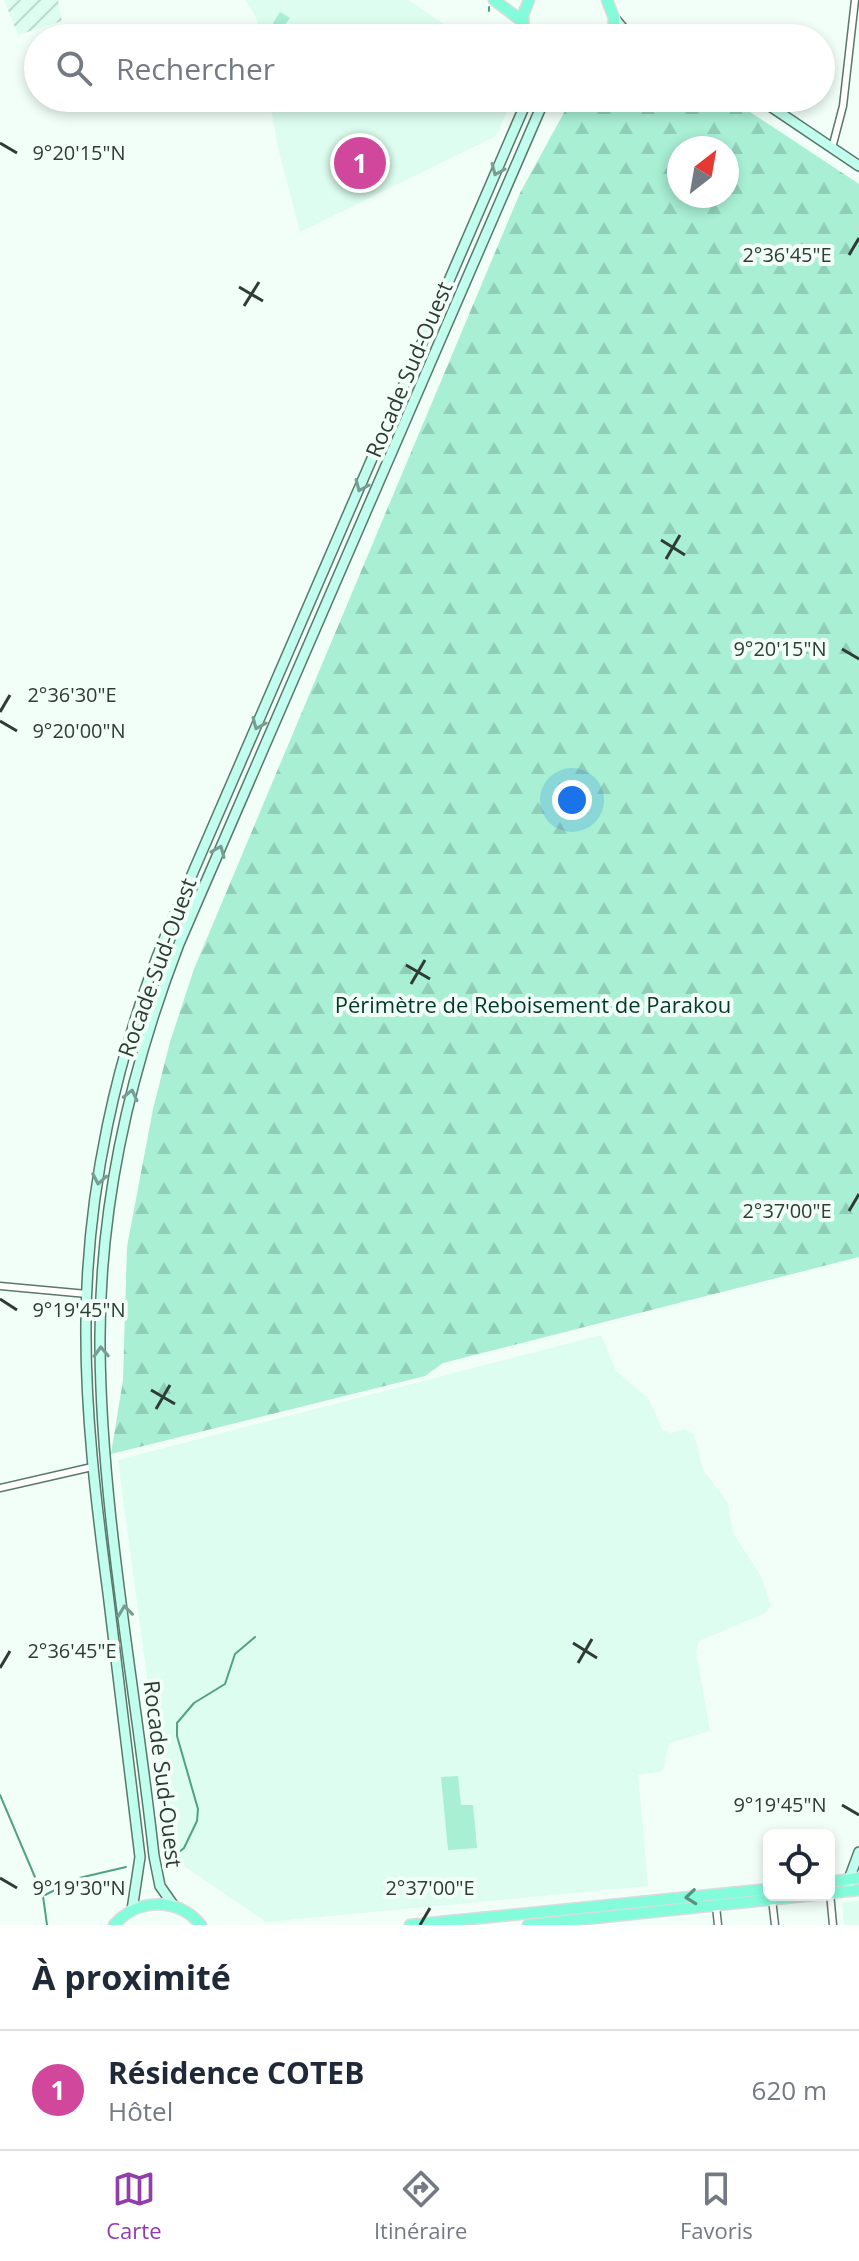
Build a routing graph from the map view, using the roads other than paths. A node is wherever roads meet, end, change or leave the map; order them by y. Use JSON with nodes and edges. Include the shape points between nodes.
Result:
{"nodes":[{"id":1,"x":494,"y":0,"type":"edge"},
{"id":2,"x":529,"y":0,"type":"edge"},
{"id":3,"x":855,"y":0,"type":"edge"},
{"id":4,"x":609,"y":1,"type":"edge"},
{"id":5,"x":614,"y":18,"type":"junction"},
{"id":6,"x":522,"y":21,"type":"junction"},
{"id":7,"x":522,"y":24,"type":"edge"},
{"id":8,"x":614,"y":24,"type":"edge"},
{"id":9,"x":619,"y":24,"type":"edge"},
{"id":10,"x":859,"y":47,"type":"edge"},
{"id":11,"x":851,"y":48,"type":"junction"},
{"id":12,"x":522,"y":112,"type":"edge"},
{"id":13,"x":539,"y":112,"type":"edge"},
{"id":14,"x":779,"y":112,"type":"edge"},
{"id":15,"x":832,"y":148,"type":"junction"},
{"id":16,"x":859,"y":166,"type":"edge"},
{"id":17,"x":0,"y":1286,"type":"edge"},
{"id":18,"x":87,"y":1294,"type":"junction"},
{"id":19,"x":92,"y":1467,"type":"junction"},
{"id":20,"x":0,"y":1488,"type":"edge"},
{"id":21,"x":859,"y":1852,"type":"edge"},
{"id":22,"x":859,"y":1868,"type":"edge"},
{"id":23,"x":854,"y":1885,"type":"edge"},
{"id":24,"x":835,"y":1891,"type":"edge"},
{"id":25,"x":763,"y":1895,"type":"edge"},
{"id":26,"x":763,"y":1896,"type":"edge"},
{"id":27,"x":772,"y":1901,"type":"edge"},
{"id":28,"x":831,"y":1901,"type":"edge"},
{"id":29,"x":174,"y":1906,"type":"junction"},
{"id":30,"x":716,"y":1906,"type":"junction"},
{"id":31,"x":132,"y":1910,"type":"junction"},
{"id":32,"x":114,"y":1925,"type":"edge"},
{"id":33,"x":201,"y":1925,"type":"edge"},
{"id":34,"x":410,"y":1925,"type":"edge"},
{"id":35,"x":528,"y":1925,"type":"edge"},
{"id":36,"x":718,"y":1925,"type":"edge"},
{"id":37,"x":775,"y":1925,"type":"edge"},
{"id":38,"x":833,"y":1925,"type":"edge"}],
"edges":[{"from":1,"to":6,"type":"main road"},
{"from":2,"to":6,"type":"main road"},
{"from":3,"to":11,"type":"street"},
{"from":4,"to":5,"type":"main road"},
{"from":5,"to":8,"type":"main road"},
{"from":5,"to":9,"type":"main road"},
{"from":6,"to":7,"type":"main road"},
{"from":10,"to":11,"type":"street"},
{"from":11,"to":15,"type":"street"},
{"from":12,"to":18,"type":"main road","name":"Rocade Sud-Ouest","one_way":true,"via":[[153,968],[111,1109],[94,1205]]},
{"from":29,"to":13,"type":"main road","name":"Rocade Sud-Ouest","one_way":true,"via":[[163,1892],[154,1856],[102,1391],[106,1242],[123,1128],[143,1047],[179,944]]},
{"from":14,"to":15,"type":"main road"},
{"from":15,"to":16,"type":"main road"},
{"from":17,"to":18,"type":"street"},
{"from":18,"to":19,"type":"main road","name":"Rocade Sud-Ouest"},
{"from":19,"to":20,"type":"street"},
{"from":19,"to":31,"type":"main road","name":"Rocade Sud-Ouest","via":[[140,1857]]},
{"from":21,"to":23,"type":"main road"},
{"from":22,"to":23,"type":"street"},
{"from":23,"to":24,"type":"main road"},
{"from":25,"to":34,"type":"main road","one_way":true},
{"from":26,"to":30,"type":"main road"},
{"from":27,"to":37,"type":"street"},
{"from":28,"to":38,"type":"street"},
{"from":29,"to":31,"type":"main road"},
{"from":29,"to":33,"type":"main road"},
{"from":30,"to":35,"type":"main road"},
{"from":30,"to":36,"type":"street"},
{"from":31,"to":32,"type":"main road"}]}
